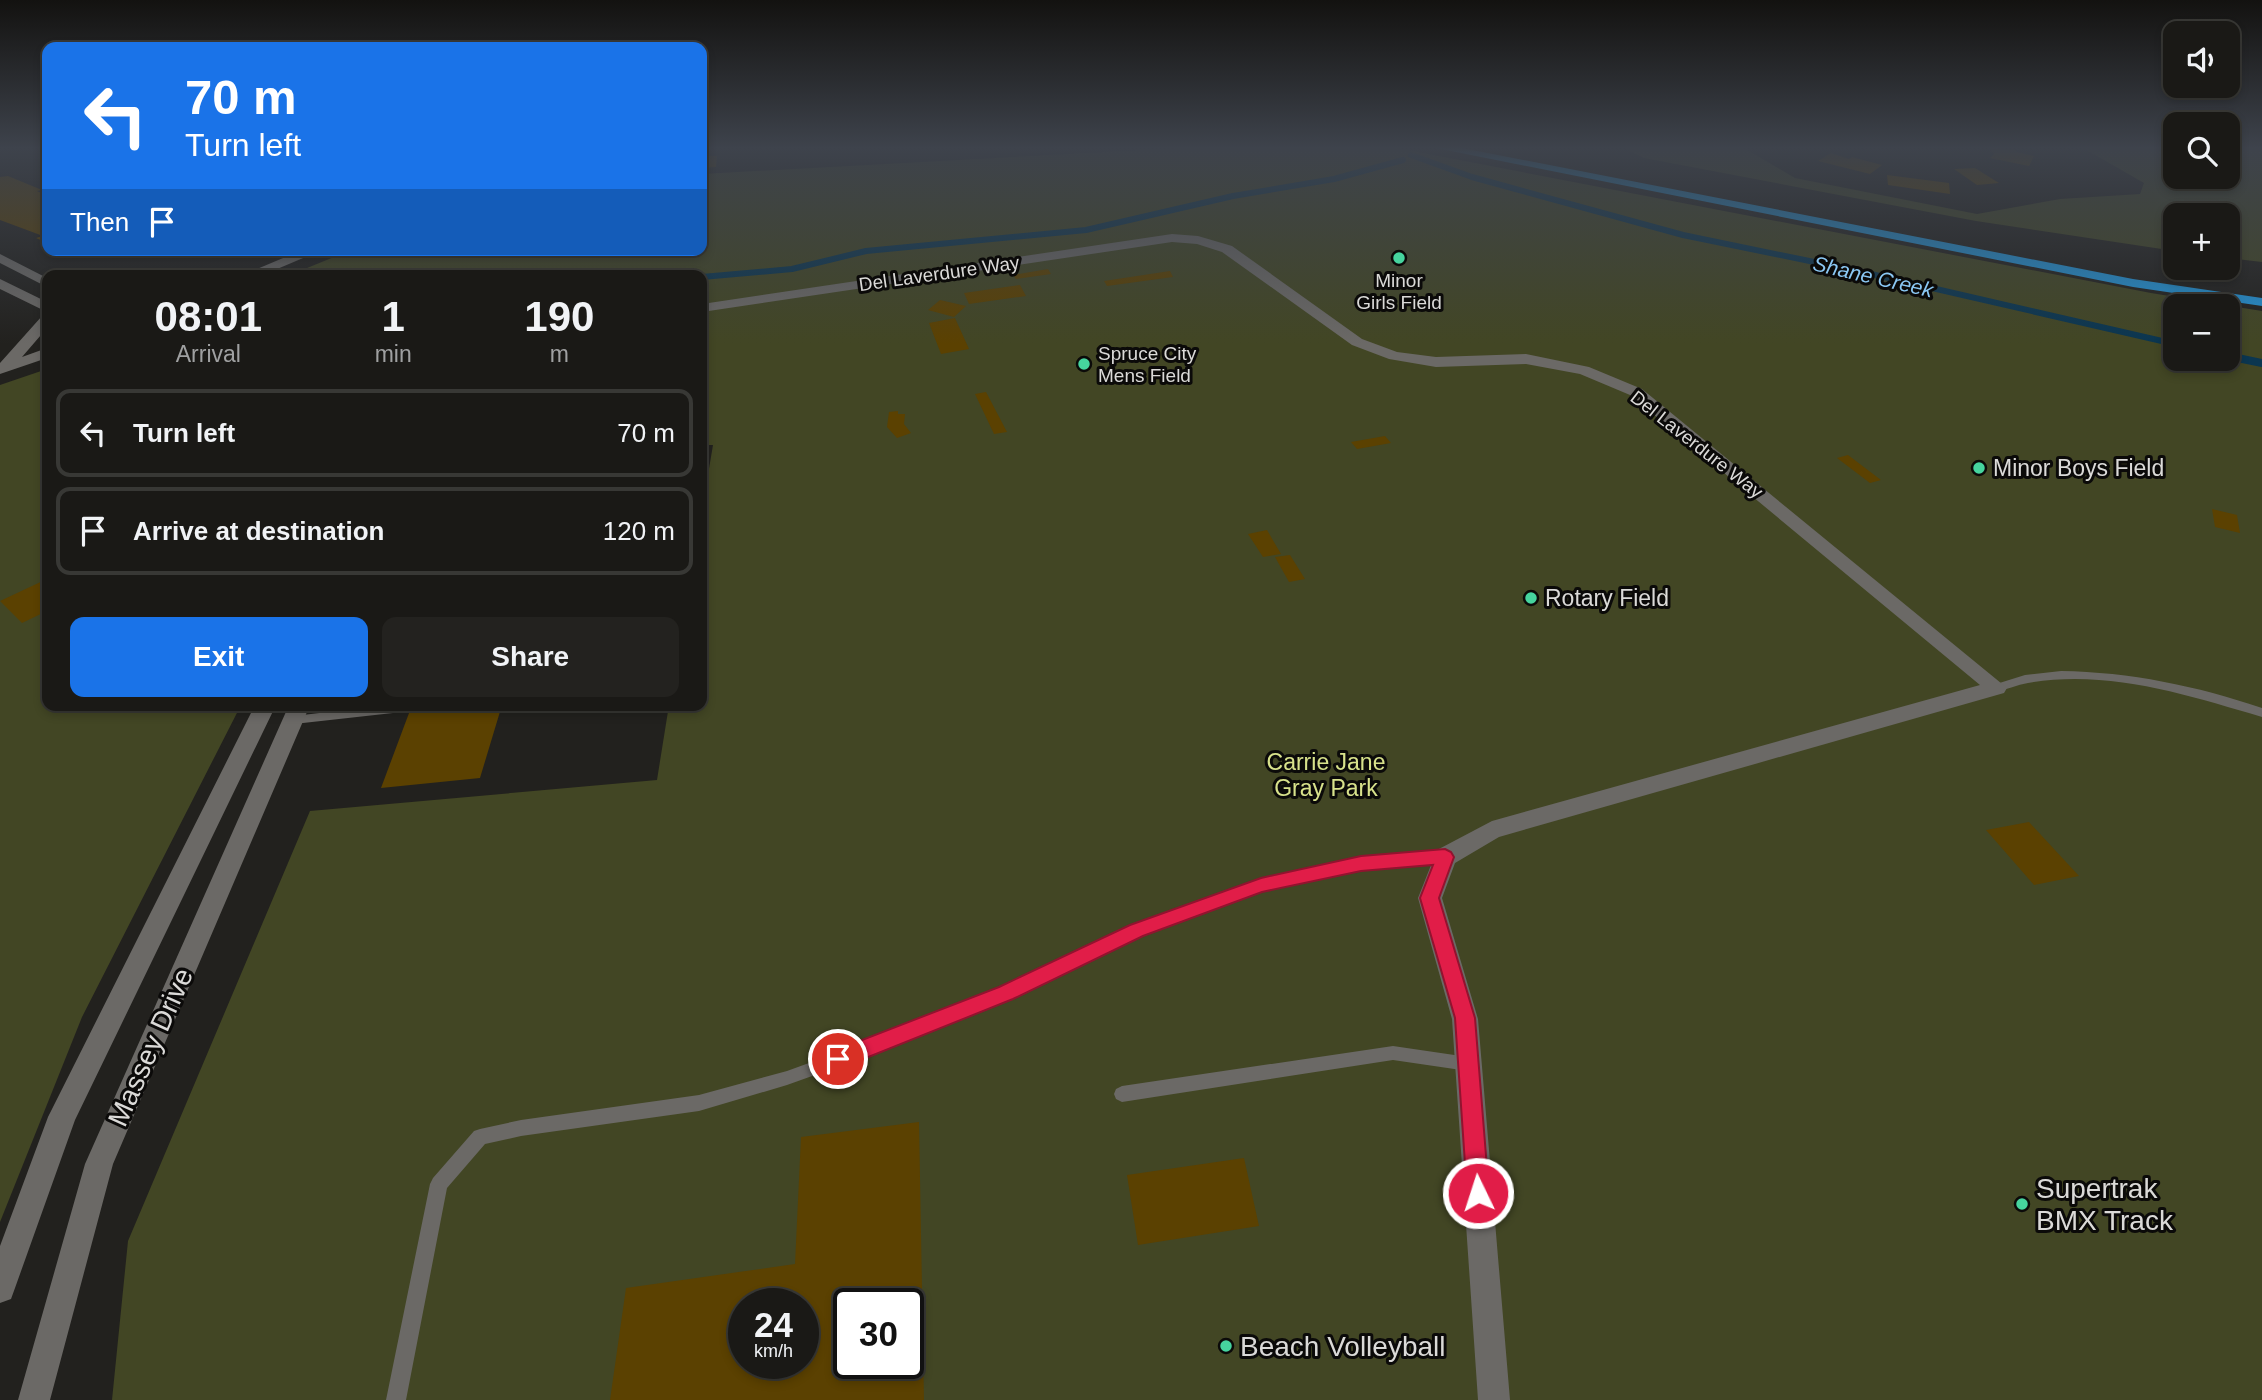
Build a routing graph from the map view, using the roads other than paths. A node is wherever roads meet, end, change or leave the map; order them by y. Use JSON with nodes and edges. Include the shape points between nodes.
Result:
{"nodes":[{"id":1,"x":1776,"y":213,"type":"edge"},
{"id":2,"x":1828,"y":213,"type":"edge"},
{"id":3,"x":299,"y":256,"type":"edge"},
{"id":4,"x":0,"y":258,"type":"edge"},
{"id":5,"x":263,"y":270,"type":"edge"},
{"id":6,"x":42,"y":280,"type":"edge"},
{"id":7,"x":0,"y":283,"type":"edge"},
{"id":8,"x":2262,"y":293,"type":"edge"},
{"id":9,"x":2262,"y":302,"type":"edge"},
{"id":10,"x":42,"y":305,"type":"edge"},
{"id":11,"x":707,"y":307,"type":"edge"},
{"id":12,"x":42,"y":325,"type":"edge"},
{"id":13,"x":42,"y":355,"type":"edge"},
{"id":14,"x":42,"y":362,"type":"edge"},
{"id":15,"x":1,"y":370,"type":"edge"},
{"id":16,"x":1997,"y":688,"type":"junction"},
{"id":17,"x":326,"y":711,"type":"edge"},
{"id":18,"x":297,"y":712,"type":"edge"},
{"id":19,"x":2262,"y":713,"type":"edge"},
{"id":20,"x":261,"y":714,"type":"edge"},
{"id":21,"x":1445,"y":857,"type":"junction"},
{"id":22,"x":1468,"y":1064,"type":"junction"},
{"id":23,"x":1122,"y":1094,"type":"dead end"},
{"id":24,"x":0,"y":1288,"type":"edge"},
{"id":25,"x":34,"y":1400,"type":"edge"},
{"id":26,"x":396,"y":1400,"type":"edge"},
{"id":27,"x":1494,"y":1400,"type":"edge"}],
"edges":[{"from":1,"to":9,"type":"highway","via":[[2133,283]]},
{"from":2,"to":8,"type":"highway","via":[[2153,278]]},
{"from":3,"to":5,"type":"street"},
{"from":4,"to":6,"type":"street"},
{"from":7,"to":10,"type":"street"},
{"from":11,"to":16,"type":"street","name":"Del Laverdure Way","via":[[1172,238],[1198,240],[1227,249],[1357,342],[1394,356],[1436,362],[1526,359],[1584,370],[1636,392]]},
{"from":12,"to":15,"type":"street"},
{"from":13,"to":15,"type":"street"},
{"from":14,"to":15,"type":"street"},
{"from":16,"to":19,"type":"lane","via":[[2033,678],[2102,676],[2223,698]]},
{"from":16,"to":21,"type":"street","via":[[1492,830]]},
{"from":17,"to":18,"type":"lane"},
{"from":18,"to":20,"type":"street"},
{"from":18,"to":25,"type":"street","name":"Massey Drive","via":[[99,1164]]},
{"from":20,"to":24,"type":"street","name":"Massey Drive","via":[[62,1117]]},
{"from":21,"to":22,"type":"street","via":[[1430,898],[1465,1018]]},
{"from":21,"to":26,"type":"lane","via":[[1361,864],[1261,885],[1136,930],[1006,993],[890,1041],[749,1089],[698,1103],[481,1137],[439,1184]]},
{"from":22,"to":23,"type":"lane","via":[[1393,1053]]},
{"from":22,"to":27,"type":"street"}]}
